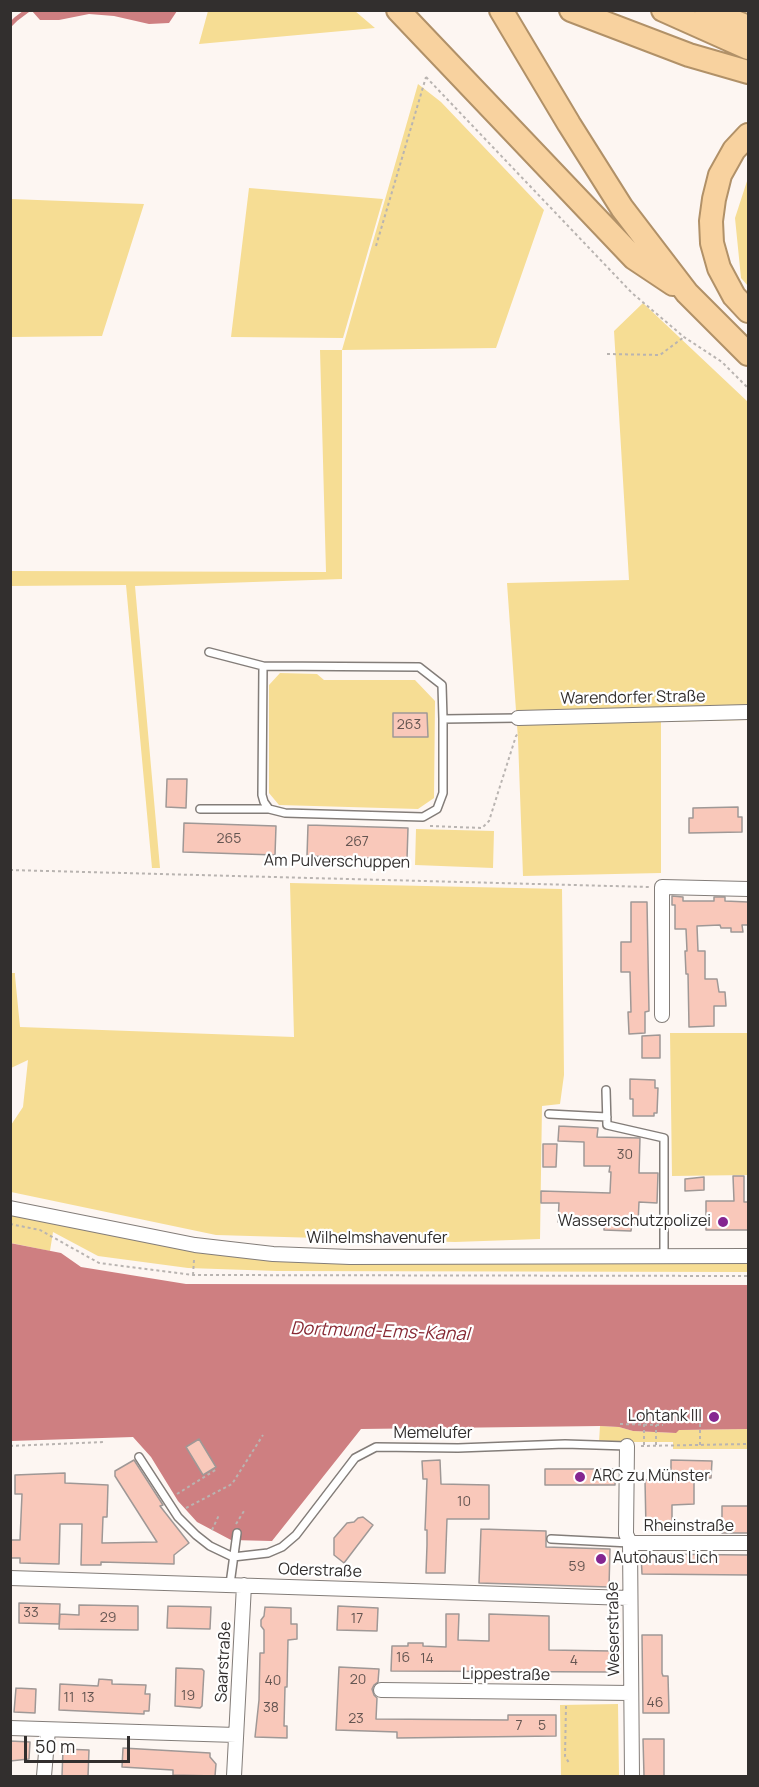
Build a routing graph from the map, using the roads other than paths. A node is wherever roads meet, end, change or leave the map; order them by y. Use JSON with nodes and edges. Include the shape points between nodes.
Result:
{"nodes":[{"id":1,"x":398,"y":10,"type":"edge"},
{"id":2,"x":571,"y":10,"type":"edge"},
{"id":3,"x":663,"y":10,"type":"edge"},
{"id":4,"x":706,"y":10,"type":"edge"},
{"id":5,"x":506,"y":18,"type":"edge"},
{"id":6,"x":748,"y":27,"type":"edge"},
{"id":7,"x":748,"y":48,"type":"edge"},
{"id":8,"x":748,"y":72,"type":"edge"},
{"id":9,"x":748,"y":135,"type":"edge"},
{"id":10,"x":687,"y":294,"type":"junction"},
{"id":11,"x":748,"y":311,"type":"edge"},
{"id":12,"x":748,"y":354,"type":"edge"},
{"id":13,"x":209,"y":652,"type":"dead end"},
{"id":14,"x":263,"y":666,"type":"junction"},
{"id":15,"x":748,"y":712,"type":"edge"},
{"id":16,"x":524,"y":718,"type":"joint"},
{"id":17,"x":444,"y":719,"type":"junction"},
{"id":18,"x":200,"y":809,"type":"dead end"},
{"id":19,"x":269,"y":809,"type":"junction"},
{"id":20,"x":748,"y":889,"type":"edge"},
{"id":21,"x":662,"y":1015,"type":"dead end"},
{"id":22,"x":606,"y":1090,"type":"dead end"},
{"id":23,"x":549,"y":1114,"type":"dead end"},
{"id":24,"x":607,"y":1117,"type":"junction"},
{"id":25,"x":10,"y":1208,"type":"edge"},
{"id":26,"x":663,"y":1256,"type":"junction"},
{"id":27,"x":748,"y":1256,"type":"edge"},
{"id":28,"x":627,"y":1446,"type":"joint"},
{"id":29,"x":139,"y":1456,"type":"dead end"},
{"id":30,"x":237,"y":1533,"type":"dead end"},
{"id":31,"x":551,"y":1539,"type":"dead end"},
{"id":32,"x":630,"y":1543,"type":"junction"},
{"id":33,"x":748,"y":1543,"type":"edge"},
{"id":34,"x":233,"y":1557,"type":"junction"},
{"id":35,"x":10,"y":1578,"type":"edge"},
{"id":36,"x":237,"y":1585,"type":"junction"},
{"id":37,"x":629,"y":1598,"type":"junction"},
{"id":38,"x":381,"y":1690,"type":"dead end"},
{"id":39,"x":631,"y":1693,"type":"junction"},
{"id":40,"x":10,"y":1728,"type":"edge"},
{"id":41,"x":48,"y":1730,"type":"junction"},
{"id":42,"x":236,"y":1735,"type":"junction"},
{"id":43,"x":44,"y":1776,"type":"edge"},
{"id":44,"x":234,"y":1776,"type":"edge"},
{"id":45,"x":632,"y":1776,"type":"edge"}],
"edges":[{"from":1,"to":10,"type":"highway","via":[[634,258]]},
{"from":2,"to":8,"type":"highway","via":[[689,55]]},
{"from":3,"to":7,"type":"highway"},
{"from":4,"to":6,"type":"highway"},
{"from":5,"to":10,"type":"highway","via":[[622,208]]},
{"from":9,"to":11,"type":"highway","via":[[734,150],[720,176],[711,221],[719,268],[734,296]]},
{"from":10,"to":12,"type":"highway"},
{"from":13,"to":14,"type":"lane"},
{"from":14,"to":17,"type":"lane","via":[[419,667],[442,685]]},
{"from":14,"to":19,"type":"lane","via":[[262,795]]},
{"from":15,"to":16,"type":"street","name":"Warendorfer Straße"},
{"from":16,"to":17,"type":"lane"},
{"from":17,"to":19,"type":"lane","via":[[443,794],[437,809],[423,817],[285,813]]},
{"from":18,"to":19,"type":"lane"},
{"from":20,"to":21,"type":"street","via":[[662,887]]},
{"from":22,"to":24,"type":"lane"},
{"from":23,"to":24,"type":"lane"},
{"from":24,"to":26,"type":"lane","via":[[608,1125],[664,1138]]},
{"from":25,"to":26,"type":"street","name":"Wilhelmshavenufer","via":[[195,1245],[273,1254]]},
{"from":26,"to":27,"type":"street","name":"Wilhelmshavenufer"},
{"from":28,"to":32,"type":"street","name":"Weserstraße","via":[[626,1534]]},
{"from":28,"to":34,"type":"lane","name":"Memelufer","via":[[376,1447],[355,1458],[282,1547],[268,1553]]},
{"from":29,"to":34,"type":"lane","via":[[196,1536]]},
{"from":30,"to":34,"type":"lane"},
{"from":31,"to":32,"type":"lane"},
{"from":32,"to":33,"type":"street","name":"Rheinstraße"},
{"from":32,"to":37,"type":"street","name":"Weserstraße"},
{"from":34,"to":36,"type":"lane"},
{"from":35,"to":36,"type":"street","name":"Oderstraße"},
{"from":36,"to":37,"type":"street","name":"Oderstraße"},
{"from":36,"to":42,"type":"street","name":"Saarstraße"},
{"from":37,"to":39,"type":"street","name":"Weserstraße"},
{"from":38,"to":39,"type":"street","name":"Lippestraße"},
{"from":39,"to":45,"type":"street","name":"Weserstraße"},
{"from":40,"to":41,"type":"street"},
{"from":41,"to":42,"type":"street"},
{"from":41,"to":43,"type":"street"},
{"from":42,"to":44,"type":"street","name":"Saarstraße"}]}
